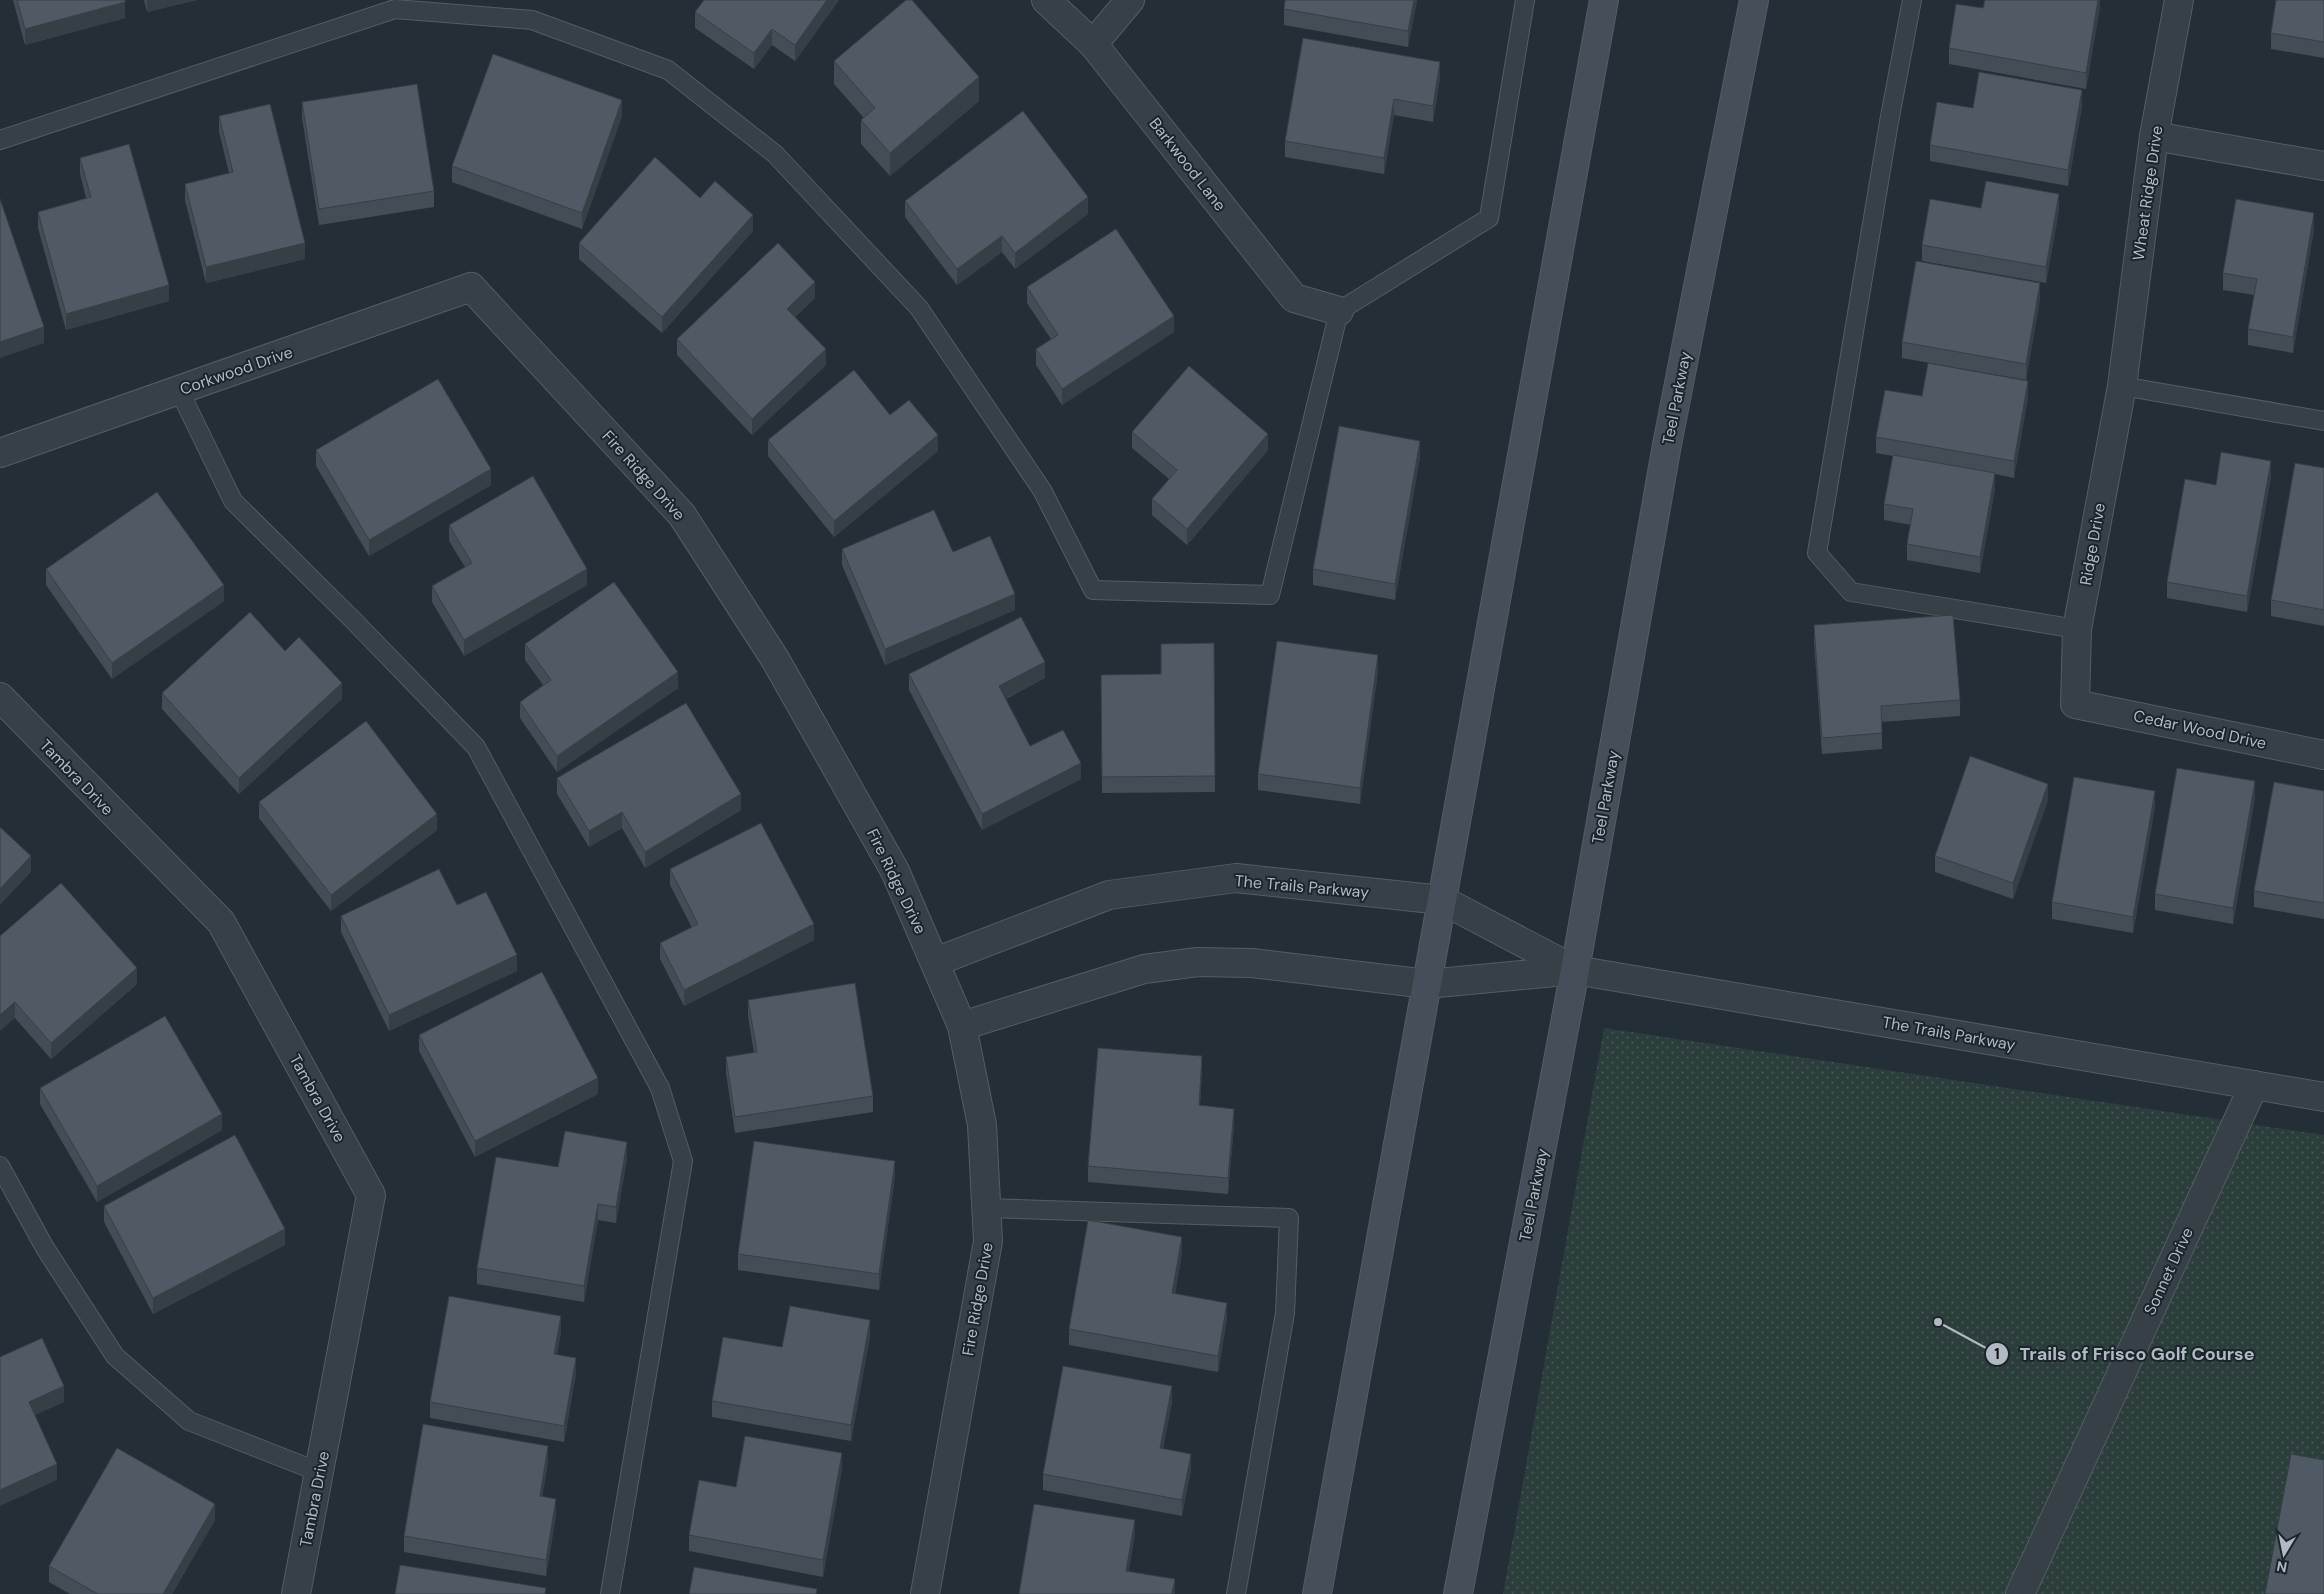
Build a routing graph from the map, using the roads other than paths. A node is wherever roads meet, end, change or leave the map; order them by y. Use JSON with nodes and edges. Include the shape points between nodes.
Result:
{"nodes":[{"id":1,"x":1046,"y":0,"type":"edge"},
{"id":2,"x":1130,"y":0,"type":"edge"},
{"id":3,"x":1525,"y":0,"type":"edge"},
{"id":4,"x":1604,"y":0,"type":"edge"},
{"id":5,"x":1754,"y":0,"type":"edge"},
{"id":6,"x":1912,"y":0,"type":"edge"},
{"id":7,"x":2179,"y":0,"type":"edge"},
{"id":8,"x":1093,"y":44,"type":"junction"},
{"id":9,"x":2154,"y":136,"type":"junction"},
{"id":10,"x":0,"y":140,"type":"edge"},
{"id":11,"x":2324,"y":166,"type":"edge"},
{"id":12,"x":471,"y":287,"type":"joint"},
{"id":13,"x":1339,"y":311,"type":"junction"},
{"id":14,"x":2122,"y":386,"type":"junction"},
{"id":15,"x":178,"y":390,"type":"junction"},
{"id":16,"x":2324,"y":421,"type":"edge"},
{"id":17,"x":0,"y":453,"type":"edge"},
{"id":18,"x":2077,"y":630,"type":"junction"},
{"id":19,"x":0,"y":696,"type":"edge"},
{"id":20,"x":2075,"y":704,"type":"joint"},
{"id":21,"x":2324,"y":755,"type":"edge"},
{"id":22,"x":1442,"y":900,"type":"junction"},
{"id":23,"x":935,"y":962,"type":"junction"},
{"id":24,"x":1575,"y":970,"type":"junction"},
{"id":25,"x":1427,"y":984,"type":"junction"},
{"id":26,"x":962,"y":1026,"type":"junction"},
{"id":27,"x":2254,"y":1085,"type":"junction"},
{"id":28,"x":2324,"y":1097,"type":"edge"},
{"id":29,"x":0,"y":1166,"type":"edge"},
{"id":30,"x":987,"y":1208,"type":"junction"},
{"id":31,"x":319,"y":1472,"type":"junction"},
{"id":32,"x":296,"y":1594,"type":"edge"},
{"id":33,"x":610,"y":1594,"type":"edge"},
{"id":34,"x":925,"y":1594,"type":"edge"},
{"id":35,"x":1236,"y":1594,"type":"edge"},
{"id":36,"x":1317,"y":1594,"type":"edge"},
{"id":37,"x":1458,"y":1594,"type":"edge"},
{"id":38,"x":2020,"y":1594,"type":"edge"}],
"edges":[{"from":1,"to":8,"type":"street","name":"Barkwood Lane"},
{"from":2,"to":8,"type":"street"},
{"from":3,"to":13,"type":"lane","via":[[1489,218]]},
{"from":4,"to":22,"type":"main road"},
{"from":5,"to":24,"type":"main road","name":"Teel Parkway","via":[[1666,450]]},
{"from":6,"to":18,"type":"lane","via":[[1817,553],[1851,592]]},
{"from":7,"to":9,"type":"street","name":"Wheat Ridge Drive"},
{"from":8,"to":13,"type":"street","name":"Barkwood Lane","via":[[1294,298]]},
{"from":9,"to":11,"type":"street"},
{"from":9,"to":14,"type":"street","name":"Wheat Ridge Drive"},
{"from":10,"to":13,"type":"lane","via":[[395,9],[532,20],[668,70],[775,154],[919,308],[1042,490],[1093,590],[1270,595]]},
{"from":12,"to":15,"type":"street","name":"Corkwood Drive"},
{"from":12,"to":23,"type":"street","name":"Fire Ridge Drive","via":[[682,515],[775,659],[890,862]]},
{"from":14,"to":16,"type":"lane"},
{"from":14,"to":18,"type":"street","name":"Ridge Drive"},
{"from":15,"to":17,"type":"street","name":"Corkwood Drive"},
{"from":15,"to":33,"type":"lane","via":[[233,501],[476,747],[660,1088],[683,1160]]},
{"from":18,"to":20,"type":"street","name":"Ridge Drive"},
{"from":19,"to":31,"type":"street","name":"Tambra Drive","via":[[221,922],[371,1194]]},
{"from":20,"to":21,"type":"street","name":"Cedar Wood Drive"},
{"from":22,"to":23,"type":"street","name":"The Trails Parkway","via":[[1236,878],[1109,895]]},
{"from":22,"to":24,"type":"street","name":"The Trails Parkway"},
{"from":22,"to":25,"type":"main road"},
{"from":23,"to":26,"type":"street","name":"Fire Ridge Drive"},
{"from":24,"to":25,"type":"street","name":"The Trails Parkway"},
{"from":24,"to":27,"type":"street","name":"The Trails Parkway"},
{"from":24,"to":37,"type":"main road","name":"Teel Parkway"},
{"from":25,"to":26,"type":"street","name":"The Trails Parkway","via":[[1252,963],[1198,962],[1144,969]]},
{"from":25,"to":36,"type":"main road"},
{"from":26,"to":30,"type":"street","name":"Fire Ridge Drive","via":[[982,1125]]},
{"from":27,"to":28,"type":"street","name":"The Trails Parkway"},
{"from":27,"to":38,"type":"street","name":"Sonnet Drive"},
{"from":29,"to":31,"type":"lane","via":[[45,1248],[115,1356],[189,1421]]},
{"from":30,"to":34,"type":"street","name":"Fire Ridge Drive","via":[[988,1241]]},
{"from":30,"to":35,"type":"lane","via":[[1289,1218],[1285,1313]]},
{"from":31,"to":32,"type":"street","name":"Tambra Drive"}]}
